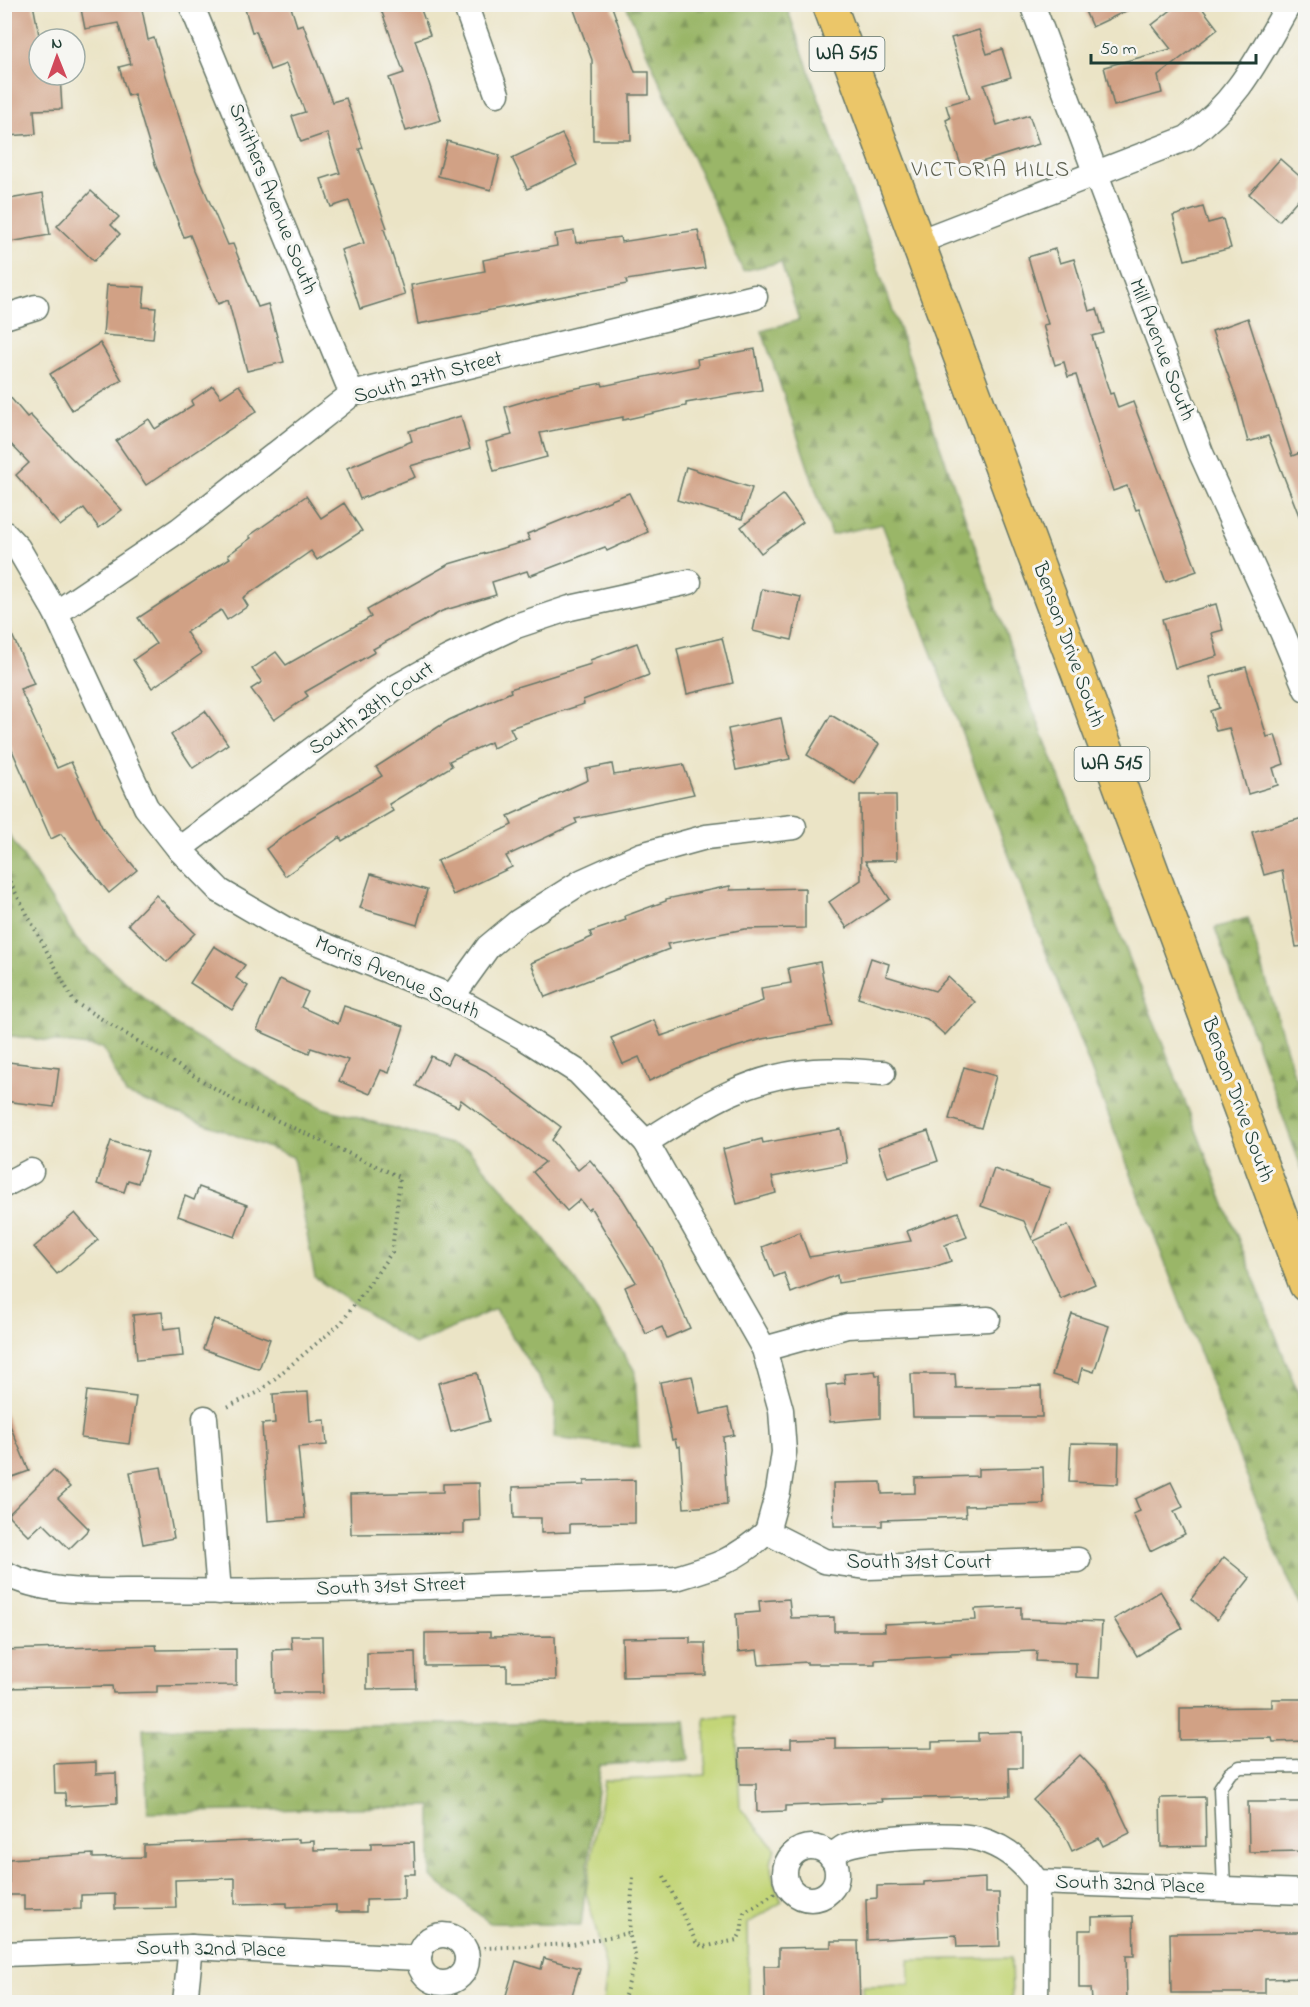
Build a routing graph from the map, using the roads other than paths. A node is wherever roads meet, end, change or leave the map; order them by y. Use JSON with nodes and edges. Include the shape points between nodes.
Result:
{"nodes":[{"id":1,"x":191,"y":4,"type":"edge"},
{"id":2,"x":465,"y":4,"type":"edge"},
{"id":3,"x":829,"y":4,"type":"edge"},
{"id":4,"x":1032,"y":4,"type":"edge"},
{"id":5,"x":1289,"y":4,"type":"edge"},
{"id":6,"x":497,"y":94,"type":"dead end"},
{"id":7,"x":1093,"y":173,"type":"junction"},
{"id":8,"x":918,"y":242,"type":"junction"},
{"id":9,"x":755,"y":297,"type":"dead end"},
{"id":10,"x":36,"y":307,"type":"dead end"},
{"id":11,"x":4,"y":317,"type":"edge"},
{"id":12,"x":352,"y":394,"type":"junction"},
{"id":13,"x":4,"y":533,"type":"edge"},
{"id":14,"x":689,"y":582,"type":"dead end"},
{"id":15,"x":57,"y":613,"type":"junction"},
{"id":16,"x":1305,"y":689,"type":"edge"},
{"id":17,"x":794,"y":828,"type":"dead end"},
{"id":18,"x":179,"y":849,"type":"junction"},
{"id":19,"x":452,"y":997,"type":"junction"},
{"id":20,"x":883,"y":1073,"type":"dead end"},
{"id":21,"x":645,"y":1142,"type":"junction"},
{"id":22,"x":31,"y":1171,"type":"dead end"},
{"id":23,"x":4,"y":1185,"type":"edge"},
{"id":24,"x":1305,"y":1285,"type":"edge"},
{"id":25,"x":988,"y":1319,"type":"dead end"},
{"id":26,"x":764,"y":1349,"type":"junction"},
{"id":27,"x":205,"y":1418,"type":"road end"},
{"id":28,"x":766,"y":1532,"type":"junction"},
{"id":29,"x":1078,"y":1560,"type":"dead end"},
{"id":30,"x":4,"y":1573,"type":"edge"},
{"id":31,"x":219,"y":1592,"type":"junction"},
{"id":32,"x":1305,"y":1766,"type":"edge"},
{"id":33,"x":831,"y":1857,"type":"junction"},
{"id":34,"x":1037,"y":1881,"type":"junction"},
{"id":35,"x":1224,"y":1889,"type":"junction"},
{"id":36,"x":1305,"y":1892,"type":"edge"},
{"id":37,"x":191,"y":1947,"type":"junction"},
{"id":38,"x":4,"y":1953,"type":"edge"},
{"id":39,"x":418,"y":1958,"type":"junction"},
{"id":40,"x":185,"y":2002,"type":"edge"},
{"id":41,"x":1036,"y":2002,"type":"edge"}],
"edges":[{"from":1,"to":12,"type":"street","name":"Smithers Avenue South"},
{"from":2,"to":6,"type":"street"},
{"from":3,"to":8,"type":"main road","name":"Benson Drive South","number":"WA 515"},
{"from":4,"to":7,"type":"street","name":"Mill Avenue South"},
{"from":5,"to":7,"type":"street","via":[[1241,87],[1213,118],[1187,138]]},
{"from":7,"to":8,"type":"street"},
{"from":7,"to":16,"type":"street","name":"Mill Avenue South","via":[[1201,453]]},
{"from":8,"to":24,"type":"main road","name":"Benson Drive South","number":"WA 515"},
{"from":9,"to":12,"type":"street","name":"South 27th Street"},
{"from":10,"to":11,"type":"street"},
{"from":12,"to":15,"type":"street","name":"South 27th Street","via":[[179,530]]},
{"from":13,"to":15,"type":"street","name":"Morris Avenue South","via":[[18,548]]},
{"from":14,"to":18,"type":"street","name":"South 28th Court","via":[[559,612],[516,626],[448,658],[396,687]]},
{"from":15,"to":18,"type":"street","name":"Morris Avenue South","via":[[146,807]]},
{"from":17,"to":19,"type":"street","via":[[706,837],[641,855],[583,881],[518,922],[488,947]]},
{"from":18,"to":19,"type":"street","name":"Morris Avenue South","via":[[220,891],[285,928]]},
{"from":19,"to":21,"type":"street","name":"Morris Avenue South","via":[[578,1072]]},
{"from":20,"to":21,"type":"street","via":[[814,1070],[758,1081],[718,1097]]},
{"from":21,"to":26,"type":"street","name":"Morris Avenue South"},
{"from":22,"to":23,"type":"street"},
{"from":25,"to":26,"type":"street","via":[[847,1326]]},
{"from":26,"to":28,"type":"street","name":"Morris Avenue South","via":[[781,1410],[784,1452]]},
{"from":27,"to":31,"type":"street"},
{"from":28,"to":29,"type":"street","name":"South 31st Court","via":[[824,1561],[868,1568]]},
{"from":28,"to":31,"type":"street","name":"South 31st Street","via":[[741,1555],[676,1578]]},
{"from":30,"to":31,"type":"street","name":"South 31st Street","via":[[21,1582],[65,1589]]},
{"from":32,"to":35,"type":"lane","via":[[1240,1767],[1230,1773],[1220,1788]]},
{"from":33,"to":33,"type":"street","via":[[836,1864],[836,1882],[825,1896],[808,1900],[792,1892],[784,1868],[800,1849],[817,1848]]},
{"from":33,"to":34,"type":"street","name":"South 32nd Place","via":[[843,1847],[863,1841],[978,1839],[1025,1863]]},
{"from":34,"to":35,"type":"street","name":"South 32nd Place"},
{"from":34,"to":41,"type":"street"},
{"from":35,"to":36,"type":"street","name":"South 32nd Place"},
{"from":37,"to":38,"type":"street","name":"South 32nd Place"},
{"from":37,"to":39,"type":"street","name":"South 32nd Place"},
{"from":37,"to":40,"type":"street"},
{"from":39,"to":39,"type":"street","via":[[424,1943],[439,1935],[455,1938],[466,1951],[467,1959],[462,1974],[450,1983],[427,1978]]}]}
